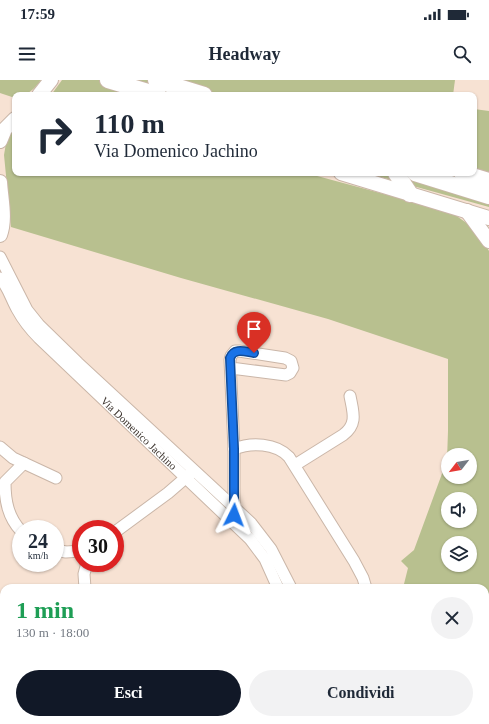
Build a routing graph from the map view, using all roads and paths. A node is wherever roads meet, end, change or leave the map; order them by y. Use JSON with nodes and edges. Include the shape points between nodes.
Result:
{"nodes":[{"id":1,"x":51,"y":80,"type":"edge"},
{"id":2,"x":108,"y":80,"type":"edge"},
{"id":3,"x":156,"y":80,"type":"edge"},
{"id":4,"x":41,"y":92,"type":"edge"},
{"id":5,"x":148,"y":92,"type":"edge"},
{"id":6,"x":194,"y":92,"type":"edge"},
{"id":7,"x":12,"y":122,"type":"edge"},
{"id":8,"x":0,"y":141,"type":"edge"},
{"id":9,"x":351,"y":176,"type":"edge"},
{"id":10,"x":398,"y":176,"type":"edge"},
{"id":11,"x":425,"y":176,"type":"edge"},
{"id":12,"x":472,"y":176,"type":"edge"},
{"id":13,"x":489,"y":181,"type":"edge"},
{"id":14,"x":0,"y":182,"type":"edge"},
{"id":15,"x":410,"y":194,"type":"junction"},
{"id":16,"x":489,"y":196,"type":"edge"},
{"id":17,"x":467,"y":211,"type":"junction"},
{"id":18,"x":489,"y":218,"type":"edge"},
{"id":19,"x":0,"y":235,"type":"edge"},
{"id":20,"x":489,"y":241,"type":"edge"},
{"id":21,"x":0,"y":257,"type":"edge"},
{"id":22,"x":0,"y":278,"type":"edge"},
{"id":23,"x":231,"y":368,"type":"junction"},
{"id":24,"x":350,"y":396,"type":"dead end"},
{"id":25,"x":0,"y":447,"type":"edge"},
{"id":26,"x":234,"y":449,"type":"junction"},
{"id":27,"x":24,"y":463,"type":"junction"},
{"id":28,"x":295,"y":465,"type":"junction"},
{"id":29,"x":193,"y":470,"type":"junction"},
{"id":30,"x":56,"y":478,"type":"dead end"},
{"id":31,"x":185,"y":478,"type":"junction"},
{"id":32,"x":234,"y":507,"type":"junction"},
{"id":33,"x":13,"y":520,"type":"edge"},
{"id":34,"x":231,"y":521,"type":"junction"},
{"id":35,"x":124,"y":525,"type":"edge"},
{"id":36,"x":85,"y":572,"type":"edge"},
{"id":37,"x":85,"y":584,"type":"edge"},
{"id":38,"x":276,"y":584,"type":"edge"},
{"id":39,"x":289,"y":584,"type":"edge"},
{"id":40,"x":364,"y":584,"type":"edge"}],
"edges":[{"from":1,"to":4,"type":"main road"},
{"from":2,"to":5,"type":"highway"},
{"from":3,"to":6,"type":"highway"},
{"from":7,"to":8,"type":"main road"},
{"from":9,"to":15,"type":"main road"},
{"from":10,"to":15,"type":"highway"},
{"from":11,"to":16,"type":"highway"},
{"from":12,"to":13,"type":"highway"},
{"from":14,"to":19,"type":"main road","via":[[3,226]]},
{"from":15,"to":17,"type":"main road"},
{"from":17,"to":18,"type":"main road"},
{"from":17,"to":20,"type":"main road"},
{"from":21,"to":29,"type":"street","name":"Via Domenico Jachino","via":[[27,310],[39,325]]},
{"from":22,"to":31,"type":"street","name":"Via Domenico Jachino","via":[[36,335]]},
{"from":23,"to":23,"type":"street","via":[[231,356],[236,351],[287,359],[291,361],[293,368],[286,374]]},
{"from":23,"to":26,"type":"street"},
{"from":24,"to":28,"type":"street","via":[[354,418],[350,429]]},
{"from":25,"to":27,"type":"street"},
{"from":26,"to":28,"type":"street","via":[[254,445],[277,448]]},
{"from":26,"to":32,"type":"street"},
{"from":27,"to":30,"type":"street"},
{"from":27,"to":33,"type":"street","via":[[5,482],[5,498]]},
{"from":28,"to":40,"type":"street","via":[[354,561]]},
{"from":29,"to":31,"type":"street"},
{"from":29,"to":32,"type":"street","name":"Via Domenico Jachino"},
{"from":31,"to":34,"type":"street","name":"Via Domenico Jachino"},
{"from":31,"to":35,"type":"street"},
{"from":32,"to":34,"type":"street"},
{"from":32,"to":39,"type":"street","name":"Via Domenico Jachino","via":[[264,539]]},
{"from":34,"to":38,"type":"street","name":"Via Domenico Jachino","via":[[260,552]]},
{"from":36,"to":37,"type":"street"}]}
